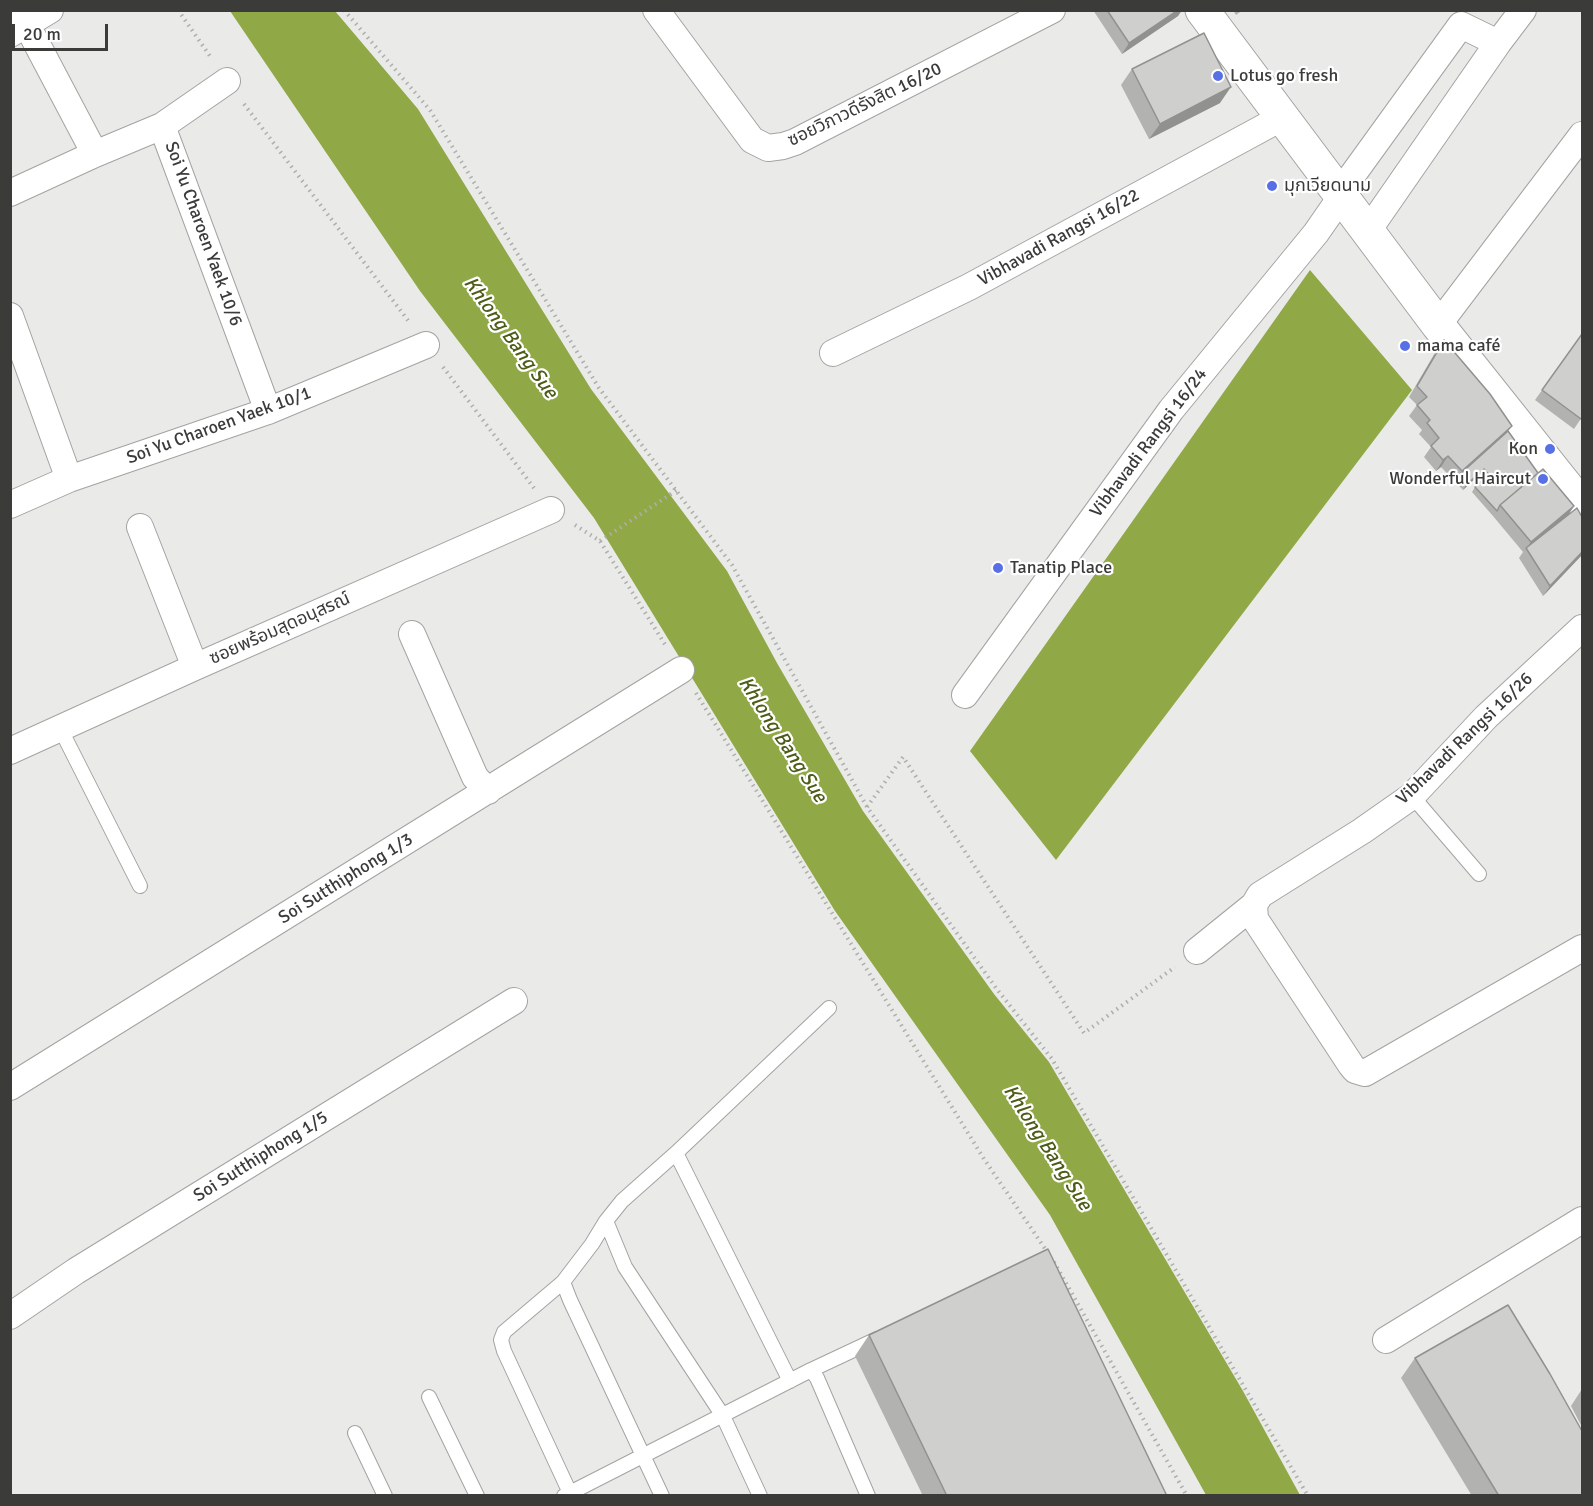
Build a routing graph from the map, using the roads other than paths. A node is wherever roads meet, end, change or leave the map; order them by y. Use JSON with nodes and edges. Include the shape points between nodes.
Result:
{"nodes":[{"id":1,"x":50,"y":10,"type":"edge"},
{"id":2,"x":656,"y":10,"type":"edge"},
{"id":3,"x":1052,"y":10,"type":"edge"},
{"id":4,"x":1202,"y":10,"type":"edge"},
{"id":5,"x":1523,"y":10,"type":"edge"},
{"id":6,"x":19,"y":23,"type":"edge"},
{"id":7,"x":1498,"y":43,"type":"junction"},
{"id":8,"x":227,"y":81,"type":"road end"},
{"id":9,"x":1283,"y":117,"type":"junction"},
{"id":10,"x":162,"y":126,"type":"junction"},
{"id":11,"x":1582,"y":135,"type":"edge"},
{"id":12,"x":94,"y":154,"type":"junction"},
{"id":13,"x":10,"y":193,"type":"edge"},
{"id":14,"x":1341,"y":197,"type":"junction"},
{"id":15,"x":1367,"y":232,"type":"junction"},
{"id":16,"x":10,"y":316,"type":"edge"},
{"id":17,"x":1438,"y":326,"type":"junction"},
{"id":18,"x":426,"y":345,"type":"road end"},
{"id":19,"x":833,"y":353,"type":"dead end"},
{"id":20,"x":268,"y":411,"type":"junction"},
{"id":21,"x":69,"y":479,"type":"junction"},
{"id":22,"x":10,"y":505,"type":"edge"},
{"id":23,"x":1582,"y":506,"type":"edge"},
{"id":24,"x":551,"y":510,"type":"road end"},
{"id":25,"x":140,"y":527,"type":"dead end"},
{"id":26,"x":1582,"y":628,"type":"edge"},
{"id":27,"x":412,"y":634,"type":"dead end"},
{"id":28,"x":195,"y":667,"type":"junction"},
{"id":29,"x":681,"y":670,"type":"road end"},
{"id":30,"x":965,"y":695,"type":"dead end"},
{"id":31,"x":60,"y":728,"type":"junction"},
{"id":32,"x":10,"y":751,"type":"edge"},
{"id":33,"x":488,"y":791,"type":"junction"},
{"id":34,"x":1412,"y":796,"type":"junction"},
{"id":35,"x":1479,"y":874,"type":"dead end"},
{"id":36,"x":140,"y":886,"type":"dead end"},
{"id":37,"x":1254,"y":905,"type":"junction"},
{"id":38,"x":1582,"y":948,"type":"edge"},
{"id":39,"x":1197,"y":951,"type":"road end"},
{"id":40,"x":514,"y":1001,"type":"dead end"},
{"id":41,"x":829,"y":1008,"type":"dead end"},
{"id":42,"x":10,"y":1087,"type":"edge"},
{"id":43,"x":676,"y":1153,"type":"junction"},
{"id":44,"x":1582,"y":1220,"type":"edge"},
{"id":45,"x":606,"y":1221,"type":"junction"},
{"id":46,"x":563,"y":1282,"type":"junction"},
{"id":47,"x":10,"y":1316,"type":"edge"},
{"id":48,"x":893,"y":1331,"type":"edge"},
{"id":49,"x":1386,"y":1340,"type":"dead end"},
{"id":50,"x":811,"y":1370,"type":"junction"},
{"id":51,"x":790,"y":1382,"type":"junction"},
{"id":52,"x":429,"y":1397,"type":"dead end"},
{"id":53,"x":723,"y":1416,"type":"junction"},
{"id":54,"x":355,"y":1433,"type":"dead end"},
{"id":55,"x":643,"y":1456,"type":"junction"},
{"id":56,"x":567,"y":1494,"type":"edge"},
{"id":57,"x":385,"y":1496,"type":"edge"},
{"id":58,"x":477,"y":1496,"type":"edge"},
{"id":59,"x":662,"y":1496,"type":"edge"},
{"id":60,"x":760,"y":1496,"type":"edge"},
{"id":61,"x":868,"y":1496,"type":"edge"}],
"edges":[{"from":1,"to":6,"type":"street"},
{"from":2,"to":3,"type":"street","name":"ซอยวิภาวดีรังสิต 16/20","via":[[752,140],[768,148],[795,142]]},
{"from":4,"to":9,"type":"street"},
{"from":5,"to":7,"type":"street"},
{"from":6,"to":12,"type":"street"},
{"from":7,"to":14,"type":"street","name":"Vibhavadi Rangsi 16/24","via":[[1461,25],[1346,184]]},
{"from":7,"to":15,"type":"street"},
{"from":8,"to":10,"type":"street"},
{"from":9,"to":14,"type":"street"},
{"from":9,"to":19,"type":"street","name":"Vibhavadi Rangsi 16/22","via":[[969,287]]},
{"from":10,"to":12,"type":"street","name":"Soi Yu Charoen Yaek 10/6"},
{"from":10,"to":20,"type":"street","name":"Soi Yu Charoen Yaek 10/6"},
{"from":11,"to":17,"type":"street"},
{"from":12,"to":13,"type":"street","name":"Soi Yu Charoen Yaek 10/6"},
{"from":14,"to":15,"type":"street"},
{"from":14,"to":30,"type":"street","name":"Vibhavadi Rangsi 16/24","via":[[1171,410]]},
{"from":15,"to":17,"type":"street"},
{"from":16,"to":21,"type":"street"},
{"from":17,"to":23,"type":"street"},
{"from":18,"to":20,"type":"street","name":"Soi Yu Charoen Yaek 10/1"},
{"from":20,"to":21,"type":"street","name":"Soi Yu Charoen Yaek 10/1"},
{"from":21,"to":22,"type":"street","name":"Soi Yu Charoen Yaek 10/1"},
{"from":24,"to":28,"type":"street","name":"ซอยพร้อมสุดอนุสรณ์"},
{"from":25,"to":28,"type":"street"},
{"from":26,"to":34,"type":"street","name":"Vibhavadi Rangsi 16/26","via":[[1486,717]]},
{"from":27,"to":33,"type":"street","via":[[475,777]]},
{"from":28,"to":31,"type":"street","name":"ซอยพร้อมสุดอนุสรณ์"},
{"from":29,"to":33,"type":"street","name":"Soi Sutthiphong 1/3"},
{"from":31,"to":32,"type":"street","name":"ซอยพร้อมสุดอนุสรณ์"},
{"from":31,"to":36,"type":"lane"},
{"from":33,"to":42,"type":"street","name":"Soi Sutthiphong 1/3"},
{"from":34,"to":35,"type":"lane"},
{"from":34,"to":37,"type":"street","name":"Vibhavadi Rangsi 16/26","via":[[1260,895]]},
{"from":37,"to":38,"type":"street","via":[[1255,919],[1355,1070],[1365,1072]]},
{"from":37,"to":39,"type":"street","name":"Vibhavadi Rangsi 16/26"},
{"from":40,"to":47,"type":"street","name":"Soi Sutthiphong 1/5","via":[[76,1271]]},
{"from":41,"to":43,"type":"lane"},
{"from":43,"to":45,"type":"lane","via":[[622,1201]]},
{"from":43,"to":51,"type":"lane"},
{"from":44,"to":49,"type":"street"},
{"from":45,"to":46,"type":"lane"},
{"from":45,"to":53,"type":"lane","via":[[625,1267]]},
{"from":46,"to":55,"type":"lane"},
{"from":46,"to":56,"type":"lane","via":[[504,1332],[501,1340]]},
{"from":48,"to":50,"type":"lane"},
{"from":50,"to":51,"type":"lane"},
{"from":50,"to":61,"type":"lane"},
{"from":51,"to":53,"type":"lane"},
{"from":52,"to":58,"type":"lane"},
{"from":53,"to":55,"type":"lane"},
{"from":53,"to":60,"type":"lane"},
{"from":54,"to":57,"type":"lane"},
{"from":55,"to":56,"type":"lane"},
{"from":55,"to":59,"type":"lane"}]}
